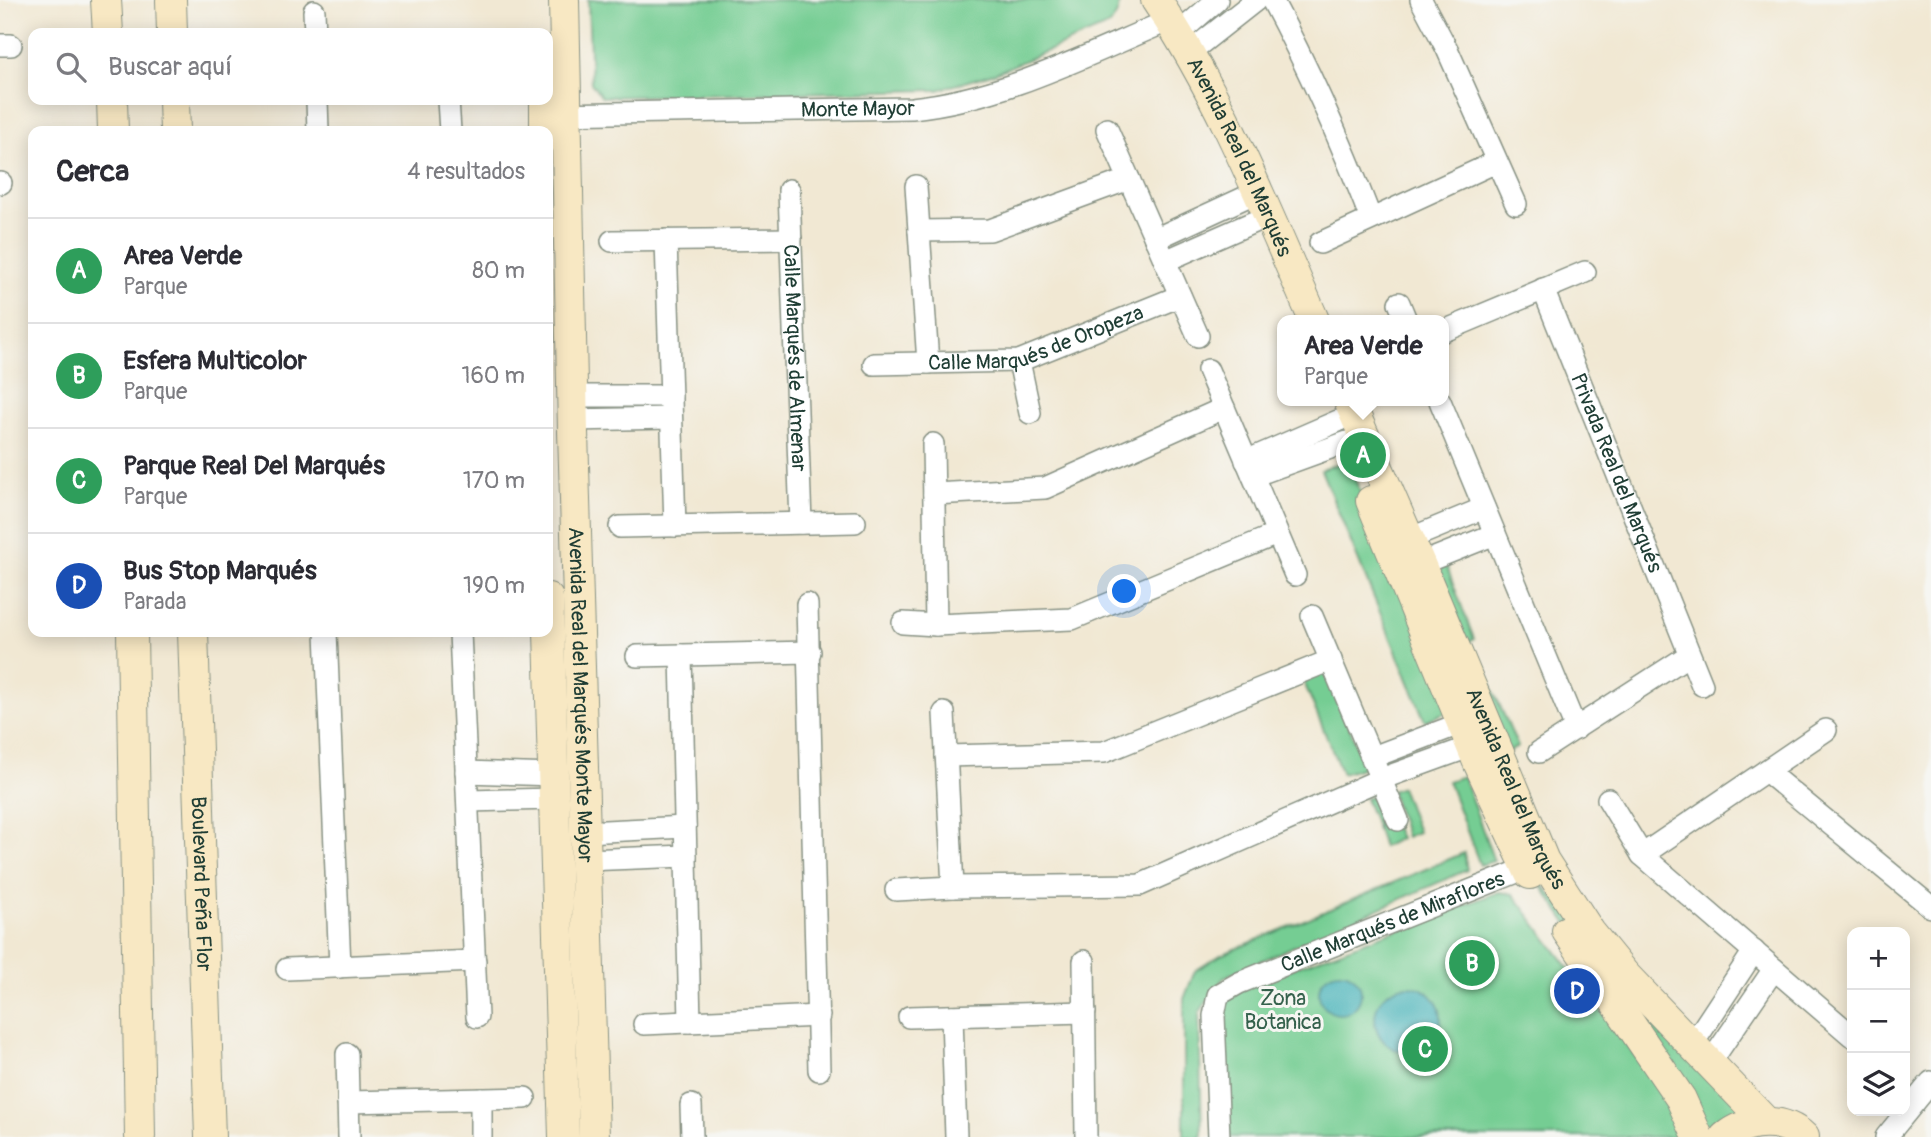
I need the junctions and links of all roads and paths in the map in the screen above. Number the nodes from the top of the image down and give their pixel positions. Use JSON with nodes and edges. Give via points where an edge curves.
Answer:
{"nodes":[{"id":1,"x":106,"y":0,"type":"edge"},
{"id":2,"x":171,"y":0,"type":"edge"},
{"id":3,"x":543,"y":0,"type":"edge"},
{"id":4,"x":564,"y":0,"type":"edge"},
{"id":5,"x":1139,"y":0,"type":"edge"},
{"id":6,"x":1217,"y":0,"type":"edge"},
{"id":7,"x":1256,"y":0,"type":"edge"},
{"id":8,"x":1272,"y":0,"type":"edge"},
{"id":9,"x":1421,"y":0,"type":"edge"},
{"id":10,"x":314,"y":10,"type":"dead end"},
{"id":11,"x":108,"y":28,"type":"edge"},
{"id":12,"x":172,"y":28,"type":"edge"},
{"id":13,"x":315,"y":28,"type":"edge"},
{"id":14,"x":544,"y":28,"type":"edge"},
{"id":15,"x":1170,"y":28,"type":"edge"},
{"id":16,"x":553,"y":90,"type":"edge"},
{"id":17,"x":111,"y":105,"type":"edge"},
{"id":18,"x":174,"y":105,"type":"edge"},
{"id":19,"x":317,"y":105,"type":"edge"},
{"id":20,"x":448,"y":105,"type":"edge"},
{"id":21,"x":550,"y":115,"type":"edge"},
{"id":22,"x":113,"y":126,"type":"edge"},
{"id":23,"x":176,"y":126,"type":"edge"},
{"id":24,"x":318,"y":126,"type":"edge"},
{"id":25,"x":450,"y":126,"type":"edge"},
{"id":26,"x":1107,"y":129,"type":"dead end"},
{"id":27,"x":553,"y":155,"type":"edge"},
{"id":28,"x":1496,"y":162,"type":"junction"},
{"id":29,"x":1129,"y":179,"type":"junction"},
{"id":30,"x":916,"y":186,"type":"dead end"},
{"id":31,"x":789,"y":190,"type":"dead end"},
{"id":32,"x":1516,"y":204,"type":"dead end"},
{"id":33,"x":1251,"y":209,"type":"junction"},
{"id":34,"x":1371,"y":219,"type":"junction"},
{"id":35,"x":919,"y":231,"type":"junction"},
{"id":36,"x":791,"y":239,"type":"junction"},
{"id":37,"x":1155,"y":239,"type":"junction"},
{"id":38,"x":666,"y":240,"type":"junction"},
{"id":39,"x":612,"y":241,"type":"dead end"},
{"id":40,"x":1320,"y":243,"type":"dead end"},
{"id":41,"x":1165,"y":261,"type":"junction"},
{"id":42,"x":1585,"y":272,"type":"dead end"},
{"id":43,"x":1543,"y":289,"type":"junction"},
{"id":44,"x":1180,"y":296,"type":"junction"},
{"id":45,"x":1295,"y":315,"type":"edge"},
{"id":46,"x":1312,"y":315,"type":"edge"},
{"id":47,"x":1449,"y":329,"type":"edge"},
{"id":48,"x":1198,"y":336,"type":"dead end"},
{"id":49,"x":1019,"y":361,"type":"junction"},
{"id":50,"x":928,"y":363,"type":"junction"},
{"id":51,"x":874,"y":364,"type":"dead end"},
{"id":52,"x":1208,"y":370,"type":"dead end"},
{"id":53,"x":671,"y":396,"type":"junction"},
{"id":54,"x":1442,"y":406,"type":"edge"},
{"id":55,"x":572,"y":408,"type":"junction"},
{"id":56,"x":1224,"y":408,"type":"junction"},
{"id":57,"x":1030,"y":412,"type":"dead end"},
{"id":58,"x":1341,"y":416,"type":"edge"},
{"id":59,"x":671,"y":418,"type":"junction"},
{"id":60,"x":933,"y":444,"type":"dead end"},
{"id":61,"x":1250,"y":469,"type":"junction"},
{"id":62,"x":934,"y":494,"type":"junction"},
{"id":63,"x":1484,"y":508,"type":"junction"},
{"id":64,"x":855,"y":522,"type":"dead end"},
{"id":65,"x":801,"y":523,"type":"junction"},
{"id":66,"x":674,"y":526,"type":"junction"},
{"id":67,"x":620,"y":527,"type":"dead end"},
{"id":68,"x":1277,"y":534,"type":"junction"},
{"id":69,"x":1495,"y":534,"type":"junction"},
{"id":70,"x":1415,"y":551,"type":"junction"},
{"id":71,"x":1295,"y":575,"type":"dead end"},
{"id":72,"x":807,"y":604,"type":"dead end"},
{"id":73,"x":1312,"y":617,"type":"dead end"},
{"id":74,"x":903,"y":623,"type":"dead end"},
{"id":75,"x":936,"y":625,"type":"junction"},
{"id":76,"x":132,"y":637,"type":"edge"},
{"id":77,"x":192,"y":637,"type":"edge"},
{"id":78,"x":326,"y":637,"type":"edge"},
{"id":79,"x":460,"y":637,"type":"edge"},
{"id":80,"x":549,"y":637,"type":"edge"},
{"id":81,"x":810,"y":652,"type":"junction"},
{"id":82,"x":681,"y":655,"type":"junction"},
{"id":83,"x":1689,"y":655,"type":"junction"},
{"id":84,"x":636,"y":656,"type":"dead end"},
{"id":85,"x":1331,"y":660,"type":"junction"},
{"id":86,"x":1702,"y":685,"type":"dead end"},
{"id":87,"x":944,"y":713,"type":"dead end"},
{"id":88,"x":1576,"y":729,"type":"junction"},
{"id":89,"x":1826,"y":730,"type":"dead end"},
{"id":90,"x":1467,"y":734,"type":"junction"},
{"id":91,"x":1539,"y":752,"type":"dead end"},
{"id":92,"x":947,"y":755,"type":"junction"},
{"id":93,"x":1373,"y":757,"type":"junction"},
{"id":94,"x":1766,"y":771,"type":"junction"},
{"id":95,"x":466,"y":772,"type":"junction"},
{"id":96,"x":1381,"y":779,"type":"junction"},
{"id":97,"x":555,"y":787,"type":"junction"},
{"id":98,"x":1608,"y":799,"type":"dead end"},
{"id":99,"x":468,"y":802,"type":"junction"},
{"id":100,"x":1398,"y":821,"type":"dead end"},
{"id":101,"x":685,"y":827,"type":"junction"},
{"id":102,"x":585,"y":846,"type":"junction"},
{"id":103,"x":1642,"y":855,"type":"junction"},
{"id":104,"x":686,"y":856,"type":"junction"},
{"id":105,"x":1535,"y":865,"type":"junction"},
{"id":106,"x":953,"y":887,"type":"junction"},
{"id":107,"x":896,"y":890,"type":"dead end"},
{"id":108,"x":1931,"y":907,"type":"edge"},
{"id":109,"x":1754,"y":951,"type":"junction"},
{"id":110,"x":475,"y":961,"type":"junction"},
{"id":111,"x":1084,"y":961,"type":"dead end"},
{"id":112,"x":340,"y":967,"type":"junction"},
{"id":113,"x":287,"y":969,"type":"dead end"},
{"id":114,"x":1774,"y":969,"type":"junction"},
{"id":115,"x":1085,"y":1012,"type":"junction"},
{"id":116,"x":818,"y":1016,"type":"junction"},
{"id":117,"x":952,"y":1016,"type":"junction"},
{"id":118,"x":477,"y":1017,"type":"dead end"},
{"id":119,"x":909,"y":1017,"type":"dead end"},
{"id":120,"x":690,"y":1022,"type":"junction"},
{"id":121,"x":644,"y":1024,"type":"dead end"},
{"id":122,"x":1847,"y":1032,"type":"edge"},
{"id":123,"x":346,"y":1054,"type":"dead end"},
{"id":124,"x":1701,"y":1054,"type":"junction"},
{"id":125,"x":578,"y":1062,"type":"junction"},
{"id":126,"x":819,"y":1070,"type":"dead end"},
{"id":127,"x":1919,"y":1086,"type":"edge"},
{"id":128,"x":525,"y":1098,"type":"dead end"},
{"id":129,"x":481,"y":1099,"type":"junction"},
{"id":130,"x":348,"y":1102,"type":"junction"},
{"id":131,"x":691,"y":1105,"type":"dead end"},
{"id":132,"x":1766,"y":1122,"type":"junction"},
{"id":133,"x":140,"y":1137,"type":"edge"},
{"id":134,"x":210,"y":1137,"type":"edge"},
{"id":135,"x":349,"y":1137,"type":"edge"},
{"id":136,"x":481,"y":1137,"type":"edge"},
{"id":137,"x":565,"y":1137,"type":"edge"},
{"id":138,"x":594,"y":1137,"type":"edge"},
{"id":139,"x":692,"y":1137,"type":"edge"},
{"id":140,"x":956,"y":1137,"type":"edge"},
{"id":141,"x":1086,"y":1137,"type":"edge"},
{"id":142,"x":1219,"y":1137,"type":"edge"},
{"id":143,"x":1698,"y":1137,"type":"edge"},
{"id":144,"x":1725,"y":1137,"type":"edge"},
{"id":145,"x":1804,"y":1137,"type":"edge"},
{"id":146,"x":1886,"y":1137,"type":"edge"}],
"edges":[{"from":1,"to":11,"type":"street"},
{"from":2,"to":12,"type":"street"},
{"from":3,"to":14,"type":"street"},
{"from":4,"to":16,"type":"street","name":"Avenida Real del Marqués Monte Mayor"},
{"from":5,"to":15,"type":"street","name":"Avenida Real del Marqués"},
{"from":6,"to":15,"type":"street"},
{"from":7,"to":15,"type":"street"},
{"from":8,"to":34,"type":"street","via":[[1341,141]]},
{"from":9,"to":28,"type":"street"},
{"from":10,"to":13,"type":"street"},
{"from":15,"to":21,"type":"street","name":"Monte Mayor","via":[[992,93],[949,104]]},
{"from":15,"to":33,"type":"street","name":"Avenida Real del Marqués","via":[[1192,89]]},
{"from":15,"to":46,"type":"street","name":"Avenida Real del Marqués","via":[[1233,134]]},
{"from":17,"to":22,"type":"street"},
{"from":18,"to":23,"type":"street"},
{"from":19,"to":24,"type":"street"},
{"from":20,"to":25,"type":"street"},
{"from":26,"to":29,"type":"street","name":"Calle Marqués de Oropeza"},
{"from":27,"to":55,"type":"street","name":"Avenida Real del Marqués Monte Mayor"},
{"from":28,"to":32,"type":"street"},
{"from":28,"to":34,"type":"street"},
{"from":29,"to":35,"type":"street","via":[[989,230]]},
{"from":29,"to":37,"type":"street","name":"Calle Marqués de Oropeza"},
{"from":30,"to":35,"type":"street","name":"Calle Marqués de Oropeza"},
{"from":31,"to":36,"type":"street"},
{"from":33,"to":37,"type":"street"},
{"from":33,"to":41,"type":"street"},
{"from":33,"to":45,"type":"street","name":"Avenida Real del Marqués"},
{"from":34,"to":40,"type":"street"},
{"from":35,"to":50,"type":"street","name":"Calle Marqués de Oropeza"},
{"from":36,"to":38,"type":"street","name":"Calle Marqués de Almenar"},
{"from":36,"to":65,"type":"street","name":"Calle Marqués de Almenar"},
{"from":37,"to":41,"type":"street","name":"Calle Marqués de Oropeza"},
{"from":38,"to":39,"type":"street","name":"Calle Marqués de Almenar"},
{"from":38,"to":53,"type":"street"},
{"from":41,"to":44,"type":"street","name":"Calle Marqués de Oropeza"},
{"from":42,"to":43,"type":"street"},
{"from":43,"to":47,"type":"street"},
{"from":43,"to":83,"type":"street","name":"Privada Real del Marqués"},
{"from":44,"to":48,"type":"street"},
{"from":44,"to":49,"type":"street","name":"Calle Marqués de Oropeza"},
{"from":49,"to":50,"type":"street","name":"Calle Marqués de Oropeza"},
{"from":49,"to":57,"type":"street"},
{"from":50,"to":51,"type":"street"},
{"from":52,"to":56,"type":"street"},
{"from":53,"to":55,"type":"street"},
{"from":53,"to":59,"type":"street"},
{"from":54,"to":63,"type":"street"},
{"from":55,"to":59,"type":"street"},
{"from":55,"to":102,"type":"street","name":"Avenida Real del Marqués Monte Mayor"},
{"from":56,"to":61,"type":"street"},
{"from":56,"to":62,"type":"street","via":[[1045,488]]},
{"from":58,"to":61,"type":"street"},
{"from":58,"to":70,"type":"street","name":"Avenida Real del Marqués"},
{"from":58,"to":90,"type":"street","name":"Avenida Real del Marqués"},
{"from":59,"to":66,"type":"street"},
{"from":60,"to":62,"type":"street"},
{"from":61,"to":68,"type":"street"},
{"from":62,"to":75,"type":"street"},
{"from":63,"to":69,"type":"street"},
{"from":63,"to":70,"type":"street"},
{"from":64,"to":65,"type":"street"},
{"from":65,"to":66,"type":"street"},
{"from":66,"to":67,"type":"street"},
{"from":68,"to":71,"type":"street"},
{"from":68,"to":75,"type":"street","via":[[1072,619]]},
{"from":69,"to":70,"type":"street"},
{"from":69,"to":88,"type":"street"},
{"from":70,"to":105,"type":"street","name":"Avenida Real del Marqués"},
{"from":72,"to":81,"type":"street"},
{"from":73,"to":85,"type":"street"},
{"from":74,"to":75,"type":"street"},
{"from":76,"to":133,"type":"street"},
{"from":77,"to":134,"type":"street","name":"Boulevard Peña Flor"},
{"from":78,"to":112,"type":"street"},
{"from":79,"to":95,"type":"street"},
{"from":80,"to":97,"type":"street","name":"Avenida Real del Marqués Monte Mayor"},
{"from":81,"to":82,"type":"street"},
{"from":81,"to":116,"type":"street"},
{"from":82,"to":84,"type":"street"},
{"from":82,"to":101,"type":"street"},
{"from":83,"to":86,"type":"street","name":"Privada Real del Marqués"},
{"from":83,"to":88,"type":"street"},
{"from":85,"to":92,"type":"street","via":[[1104,752]]},
{"from":85,"to":93,"type":"street"},
{"from":87,"to":92,"type":"street"},
{"from":88,"to":91,"type":"street"},
{"from":89,"to":94,"type":"street"},
{"from":90,"to":93,"type":"street"},
{"from":90,"to":96,"type":"street"},
{"from":90,"to":105,"type":"street","name":"Avenida Real del Marqués"},
{"from":92,"to":106,"type":"street"},
{"from":93,"to":96,"type":"street"},
{"from":94,"to":103,"type":"street"},
{"from":94,"to":108,"type":"street"},
{"from":95,"to":97,"type":"street"},
{"from":95,"to":99,"type":"street"},
{"from":96,"to":100,"type":"street"},
{"from":96,"to":106,"type":"street","via":[[1140,885]]},
{"from":97,"to":99,"type":"street"},
{"from":97,"to":125,"type":"street","name":"Avenida Real del Marqués Monte Mayor"},
{"from":98,"to":103,"type":"street"},
{"from":99,"to":110,"type":"street"},
{"from":101,"to":102,"type":"street"},
{"from":101,"to":104,"type":"street"},
{"from":102,"to":104,"type":"street"},
{"from":102,"to":125,"type":"street","name":"Avenida Real del Marqués Monte Mayor"},
{"from":103,"to":109,"type":"street"},
{"from":104,"to":120,"type":"street"},
{"from":105,"to":124,"type":"street","name":"Avenida Real del Marqués","via":[[1625,975]]},
{"from":105,"to":142,"type":"street","name":"Calle Marqués de Miraflores","via":[[1218,995],[1214,1016]]},
{"from":105,"to":143,"type":"street","name":"Avenida Real del Marqués","via":[[1621,1013],[1681,1099]]},
{"from":106,"to":107,"type":"street"},
{"from":109,"to":114,"type":"street"},
{"from":109,"to":124,"type":"street"},
{"from":110,"to":112,"type":"street"},
{"from":110,"to":118,"type":"street"},
{"from":111,"to":115,"type":"street"},
{"from":112,"to":113,"type":"street"},
{"from":114,"to":122,"type":"street"},
{"from":114,"to":124,"type":"street"},
{"from":115,"to":117,"type":"street"},
{"from":115,"to":141,"type":"street"},
{"from":116,"to":120,"type":"street"},
{"from":116,"to":126,"type":"street"},
{"from":117,"to":119,"type":"street"},
{"from":117,"to":140,"type":"street"},
{"from":120,"to":121,"type":"street"},
{"from":123,"to":130,"type":"street"},
{"from":124,"to":132,"type":"street","name":"Avenida Real del Marqués"},
{"from":125,"to":137,"type":"street","name":"Avenida Real del Marqués Monte Mayor"},
{"from":125,"to":138,"type":"street","name":"Avenida Real del Marqués Monte Mayor"},
{"from":127,"to":146,"type":"street"},
{"from":128,"to":129,"type":"street"},
{"from":129,"to":130,"type":"street"},
{"from":129,"to":136,"type":"street"},
{"from":130,"to":135,"type":"street"},
{"from":131,"to":139,"type":"street"},
{"from":132,"to":144,"type":"street","via":[[1748,1124]]},
{"from":132,"to":145,"type":"street","via":[[1797,1130]]}]}
